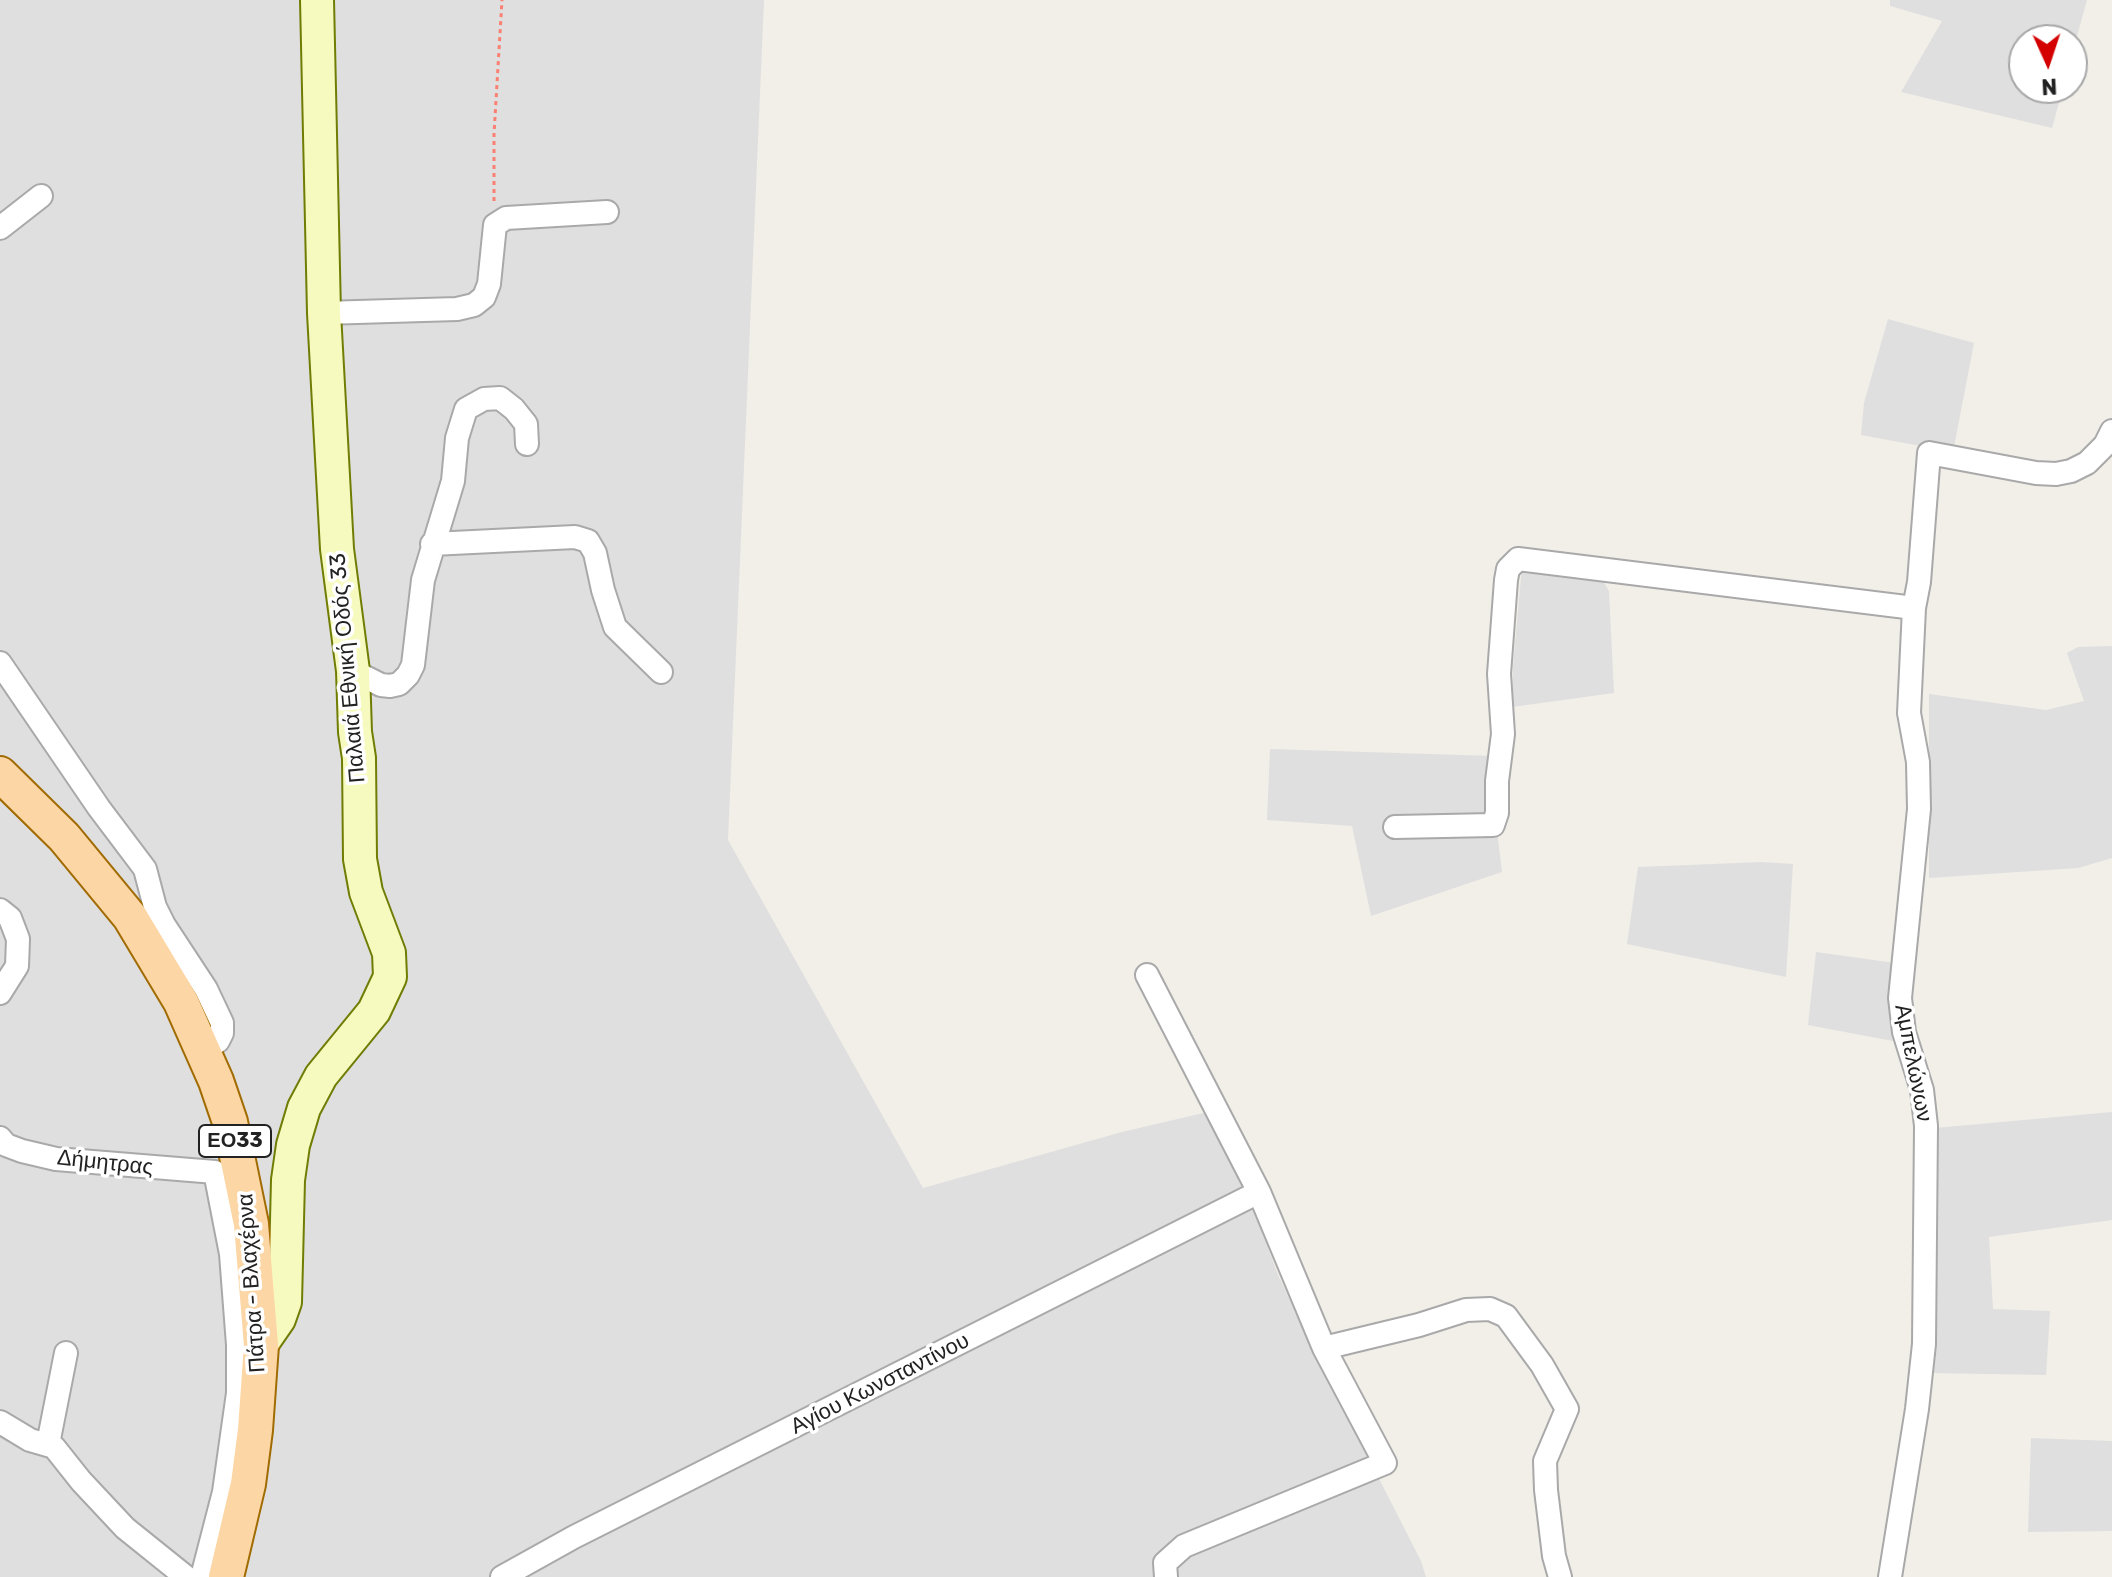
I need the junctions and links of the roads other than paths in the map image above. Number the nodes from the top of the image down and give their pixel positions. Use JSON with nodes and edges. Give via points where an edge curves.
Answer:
{"nodes":[{"id":1,"x":315,"y":1,"type":"edge"},
{"id":2,"x":41,"y":196,"type":"dead end"},
{"id":3,"x":607,"y":212,"type":"dead end"},
{"id":4,"x":0,"y":228,"type":"edge"},
{"id":5,"x":324,"y":313,"type":"junction"},
{"id":6,"x":2112,"y":431,"type":"edge"},
{"id":7,"x":527,"y":444,"type":"dead end"},
{"id":8,"x":432,"y":544,"type":"junction"},
{"id":9,"x":1914,"y":608,"type":"junction"},
{"id":10,"x":0,"y":663,"type":"edge"},
{"id":11,"x":353,"y":671,"type":"junction"},
{"id":12,"x":661,"y":672,"type":"dead end"},
{"id":13,"x":0,"y":774,"type":"edge"},
{"id":14,"x":1395,"y":827,"type":"dead end"},
{"id":15,"x":0,"y":910,"type":"edge"},
{"id":16,"x":1147,"y":975,"type":"dead end"},
{"id":17,"x":0,"y":993,"type":"edge"},
{"id":18,"x":203,"y":1051,"type":"junction"},
{"id":19,"x":0,"y":1138,"type":"edge"},
{"id":20,"x":1259,"y":1192,"type":"junction"},
{"id":21,"x":261,"y":1345,"type":"junction"},
{"id":22,"x":1324,"y":1348,"type":"junction"},
{"id":23,"x":66,"y":1353,"type":"dead end"},
{"id":24,"x":0,"y":1422,"type":"edge"},
{"id":25,"x":48,"y":1444,"type":"junction"},
{"id":26,"x":186,"y":1577,"type":"edge"},
{"id":27,"x":202,"y":1577,"type":"edge"},
{"id":28,"x":226,"y":1577,"type":"edge"},
{"id":29,"x":502,"y":1577,"type":"edge"},
{"id":30,"x":1166,"y":1577,"type":"edge"},
{"id":31,"x":1560,"y":1577,"type":"edge"},
{"id":32,"x":1890,"y":1577,"type":"edge"}],
"edges":[{"from":1,"to":5,"type":"main road","name":"Παλαιά Εθνική Οδός 33"},
{"from":2,"to":4,"type":"street"},
{"from":3,"to":5,"type":"street","via":[[506,218],[495,225],[489,284],[474,305]]},
{"from":5,"to":11,"type":"main road","name":"Παλαιά Εθνική Οδός 33","via":[[337,549]]},
{"from":6,"to":9,"type":"street","name":"Αμπελώνων","via":[[2094,456],[2064,473],[2036,473],[1929,453]]},
{"from":7,"to":8,"type":"street","via":[[526,424],[500,398],[466,409],[453,481]]},
{"from":8,"to":11,"type":"street","via":[[408,675],[390,686]]},
{"from":8,"to":12,"type":"street","via":[[575,537],[588,541],[615,627]]},
{"from":9,"to":14,"type":"street","via":[[1518,559],[1506,580],[1499,674],[1503,734],[1493,825]]},
{"from":9,"to":32,"type":"street","name":"Αμπελώνων","via":[[1909,713],[1919,809],[1900,998],[1926,1126],[1924,1344]]},
{"from":10,"to":18,"type":"street","via":[[145,869],[155,907],[222,1023],[218,1041]]},
{"from":11,"to":21,"type":"main road","name":"Παλαιά Εθνική Οδός 33","via":[[360,859],[389,953],[390,977],[379,1004],[321,1076],[304,1108],[288,1180],[285,1302]]},
{"from":13,"to":18,"type":"main road","name":"Πάτρα - Βλαχέρνα","number":"ΕΟ33","via":[[64,837],[130,917],[181,1002]]},
{"from":15,"to":17,"type":"street","via":[[10,918],[18,939],[17,966]]},
{"from":16,"to":20,"type":"street"},
{"from":18,"to":21,"type":"main road","name":"Πάτρα - Βλαχέρνα","number":"ΕΟ33","via":[[230,1122],[244,1183]]},
{"from":19,"to":27,"type":"street","name":"Δήμητρας","via":[[6,1145],[56,1159],[215,1172],[231,1254],[238,1393],[224,1492]]},
{"from":20,"to":22,"type":"street"},
{"from":20,"to":29,"type":"street","name":"Αγίου Κωνσταντίνου"},
{"from":21,"to":28,"type":"main road","name":"Πάτρα - Βλαχέρνα","number":"ΕΟ33","via":[[248,1484]]},
{"from":22,"to":30,"type":"street","via":[[1385,1463],[1184,1546],[1165,1563]]},
{"from":22,"to":31,"type":"street","via":[[1466,1310],[1490,1309],[1506,1316],[1567,1409],[1545,1461]]},
{"from":23,"to":25,"type":"street"},
{"from":24,"to":25,"type":"street"},
{"from":25,"to":26,"type":"street","via":[[125,1528]]}]}
